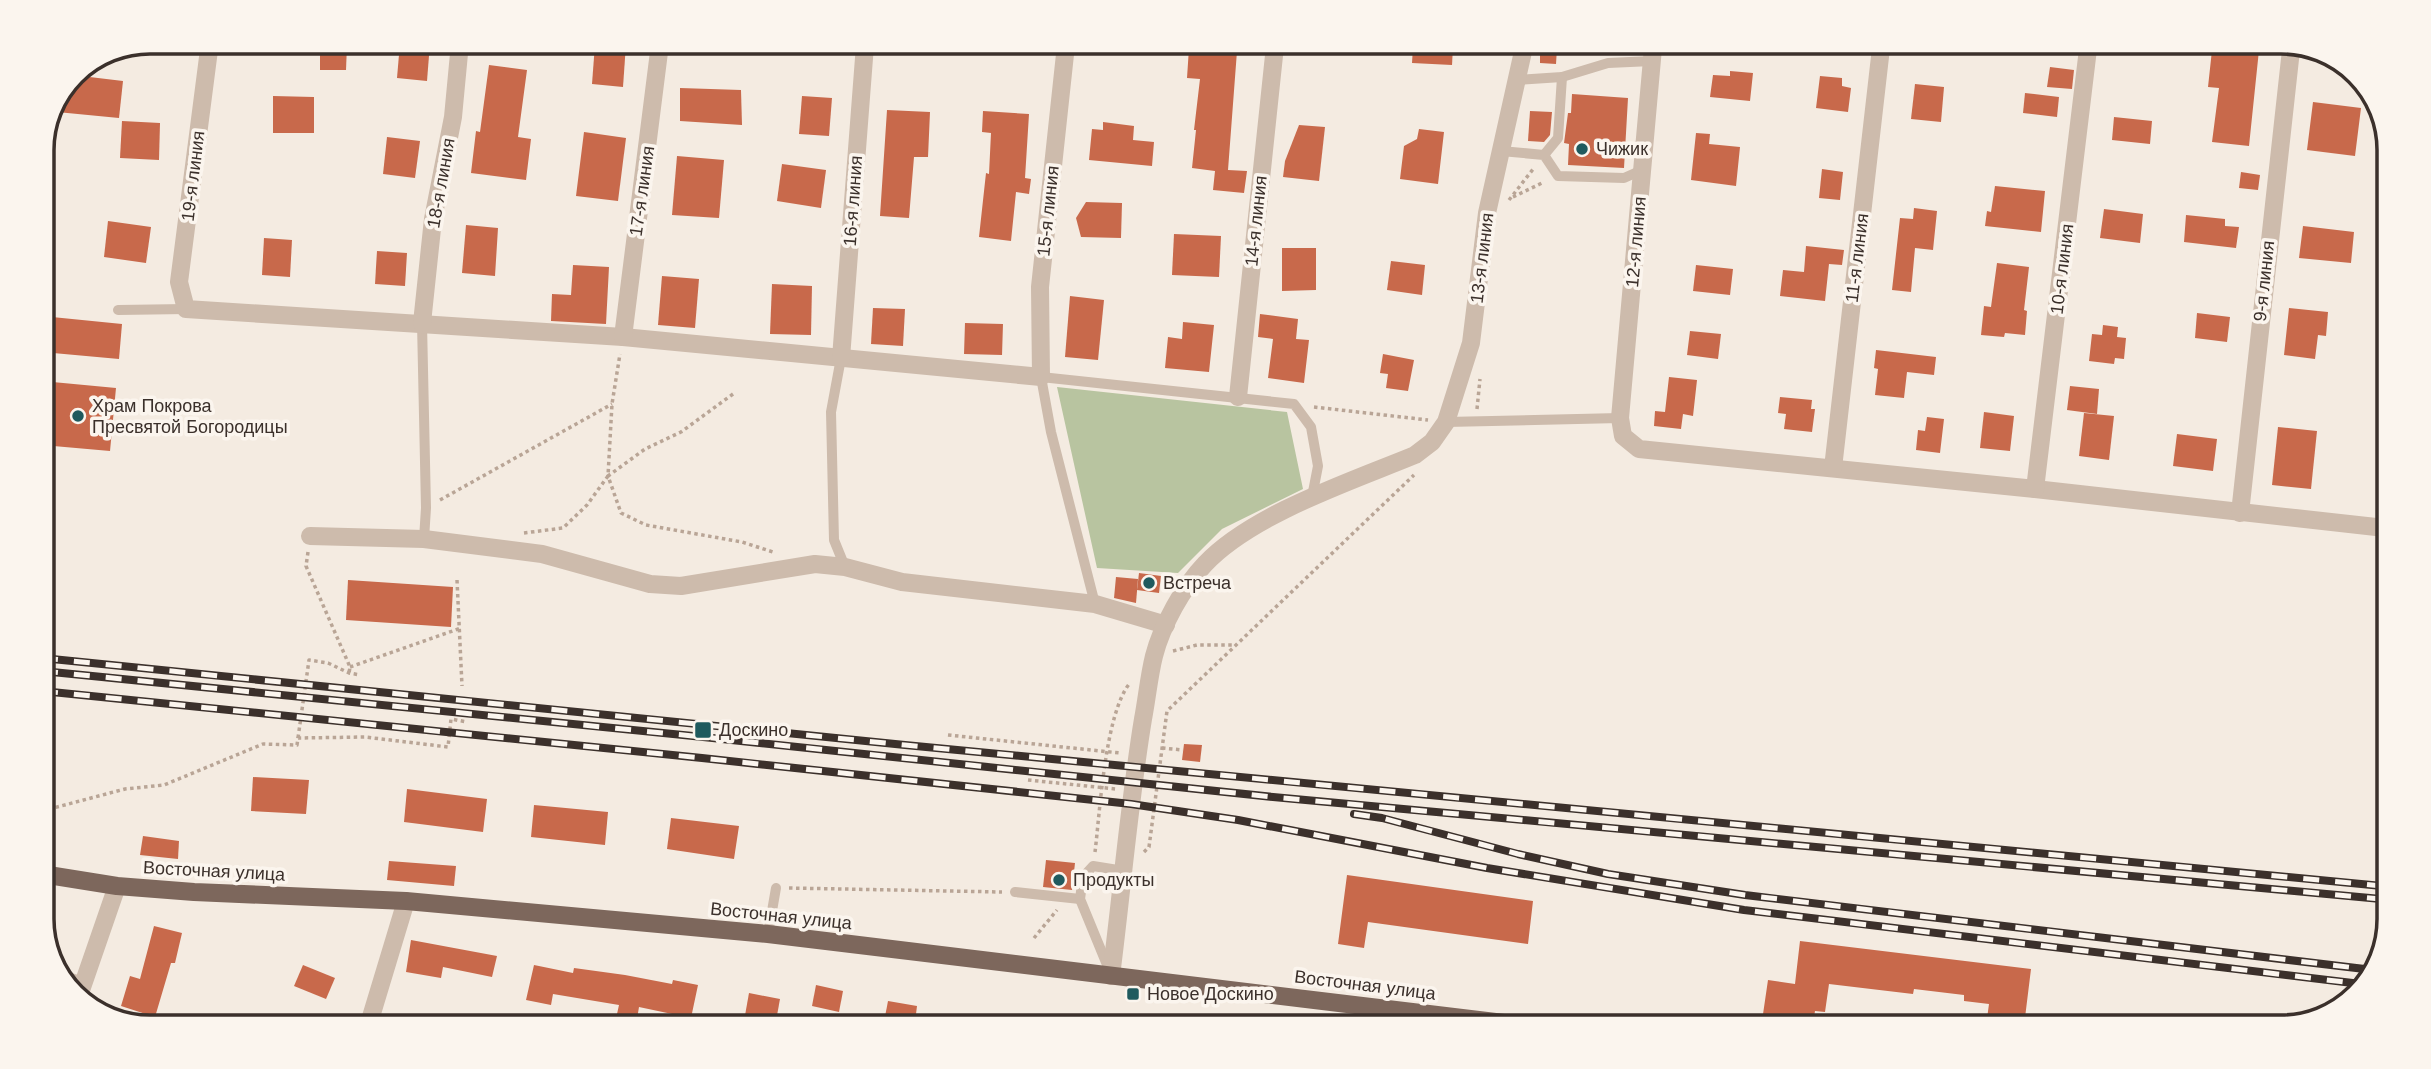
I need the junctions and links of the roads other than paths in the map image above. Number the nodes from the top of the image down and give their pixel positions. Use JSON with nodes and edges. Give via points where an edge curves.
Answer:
{"nodes":[{"id":1,"x":208,"y":54,"type":"edge"},
{"id":2,"x":459,"y":54,"type":"edge"},
{"id":3,"x":659,"y":54,"type":"edge"},
{"id":4,"x":864,"y":54,"type":"edge"},
{"id":5,"x":1065,"y":54,"type":"edge"},
{"id":6,"x":1274,"y":54,"type":"edge"},
{"id":7,"x":1523,"y":54,"type":"edge"},
{"id":8,"x":1653,"y":54,"type":"edge"},
{"id":9,"x":1880,"y":54,"type":"edge"},
{"id":10,"x":2087,"y":54,"type":"edge"},
{"id":11,"x":2290,"y":55,"type":"edge"},
{"id":12,"x":1562,"y":77,"type":"junction"},
{"id":13,"x":1517,"y":80,"type":"junction"},
{"id":14,"x":1501,"y":151,"type":"junction"},
{"id":15,"x":1544,"y":155,"type":"junction"},
{"id":16,"x":1642,"y":170,"type":"junction"},
{"id":17,"x":186,"y":309,"type":"junction"},
{"id":18,"x":118,"y":310,"type":"dead end"},
{"id":19,"x":422,"y":323,"type":"junction"},
{"id":20,"x":622,"y":337,"type":"junction"},
{"id":21,"x":841,"y":358,"type":"junction"},
{"id":22,"x":1041,"y":377,"type":"junction"},
{"id":23,"x":1238,"y":397,"type":"junction"},
{"id":24,"x":1446,"y":422,"type":"junction"},
{"id":25,"x":1621,"y":427,"type":"junction"},
{"id":26,"x":1832,"y":468,"type":"junction"},
{"id":27,"x":2035,"y":489,"type":"junction"},
{"id":28,"x":1312,"y":497,"type":"junction"},
{"id":29,"x":2240,"y":513,"type":"junction"},
{"id":30,"x":2377,"y":527,"type":"edge"},
{"id":31,"x":310,"y":536,"type":"road end"},
{"id":32,"x":424,"y":539,"type":"junction"},
{"id":33,"x":845,"y":567,"type":"junction"},
{"id":34,"x":1095,"y":604,"type":"junction"},
{"id":35,"x":1166,"y":625,"type":"junction"},
{"id":36,"x":1125,"y":871,"type":"junction"},
{"id":37,"x":54,"y":876,"type":"edge"},
{"id":38,"x":117,"y":886,"type":"junction"},
{"id":39,"x":776,"y":888,"type":"road end"},
{"id":40,"x":1015,"y":892,"type":"road end"},
{"id":41,"x":1080,"y":899,"type":"junction"},
{"id":42,"x":406,"y":901,"type":"junction"},
{"id":43,"x":768,"y":934,"type":"junction"},
{"id":44,"x":1111,"y":976,"type":"junction"},
{"id":45,"x":82,"y":987,"type":"edge"},
{"id":46,"x":372,"y":1015,"type":"edge"},
{"id":47,"x":1437,"y":1015,"type":"edge"}],
"edges":[{"from":1,"to":17,"type":"street","name":"19-я линия","via":[[179,282]]},
{"from":2,"to":19,"type":"street","name":"18-я линия"},
{"from":3,"to":20,"type":"street","name":"17-я линия"},
{"from":4,"to":21,"type":"street","name":"16-я линия"},
{"from":5,"to":22,"type":"street","name":"15-я линия","via":[[1040,288]]},
{"from":6,"to":23,"type":"street","name":"14-я линия"},
{"from":7,"to":13,"type":"street","name":"13-я линия"},
{"from":8,"to":12,"type":"lane"},
{"from":8,"to":16,"type":"street","name":"12-я линия"},
{"from":9,"to":26,"type":"street","name":"11-я линия"},
{"from":10,"to":27,"type":"street","name":"10-я линия"},
{"from":11,"to":29,"type":"street","name":"9-я линия"},
{"from":12,"to":13,"type":"lane"},
{"from":12,"to":15,"type":"lane","via":[[1558,138]]},
{"from":13,"to":14,"type":"street","name":"13-я линия"},
{"from":14,"to":15,"type":"lane"},
{"from":14,"to":24,"type":"street","name":"13-я линия","via":[[1487,213],[1471,343]]},
{"from":15,"to":16,"type":"lane","via":[[1558,176],[1624,178]]},
{"from":16,"to":25,"type":"street","name":"12-я линия"},
{"from":17,"to":18,"type":"lane"},
{"from":17,"to":19,"type":"street"},
{"from":19,"to":20,"type":"street"},
{"from":19,"to":32,"type":"lane"},
{"from":20,"to":21,"type":"street"},
{"from":21,"to":22,"type":"street"},
{"from":21,"to":33,"type":"lane","via":[[831,412],[834,540]]},
{"from":22,"to":23,"type":"lane"},
{"from":22,"to":34,"type":"lane"},
{"from":23,"to":28,"type":"lane","via":[[1294,404],[1311,427],[1318,466]]},
{"from":24,"to":25,"type":"lane"},
{"from":24,"to":28,"type":"street","name":"13-я линия","via":[[1417,463]]},
{"from":25,"to":26,"type":"street","via":[[1639,449]]},
{"from":26,"to":27,"type":"street"},
{"from":27,"to":29,"type":"street"},
{"from":28,"to":35,"type":"street","via":[[1232,541],[1205,563]]},
{"from":29,"to":30,"type":"street"},
{"from":31,"to":32,"type":"street"},
{"from":32,"to":33,"type":"street","via":[[542,554],[650,584],[681,586],[815,565]]},
{"from":33,"to":34,"type":"street","via":[[902,582]]},
{"from":34,"to":35,"type":"street"},
{"from":35,"to":36,"type":"street","via":[[1154,655],[1140,736]]},
{"from":36,"to":41,"type":"lane","via":[[1093,866],[1083,877]]},
{"from":36,"to":44,"type":"street"},
{"from":37,"to":38,"type":"main road","name":"Восточная улица"},
{"from":38,"to":42,"type":"main road","name":"Восточная улица"},
{"from":38,"to":45,"type":"street"},
{"from":39,"to":43,"type":"lane"},
{"from":40,"to":41,"type":"lane"},
{"from":41,"to":44,"type":"lane"},
{"from":42,"to":43,"type":"main road","name":"Восточная улица"},
{"from":42,"to":46,"type":"street"},
{"from":43,"to":44,"type":"main road","name":"Восточная улица"},
{"from":44,"to":47,"type":"main road","name":"Восточная улица"}]}
